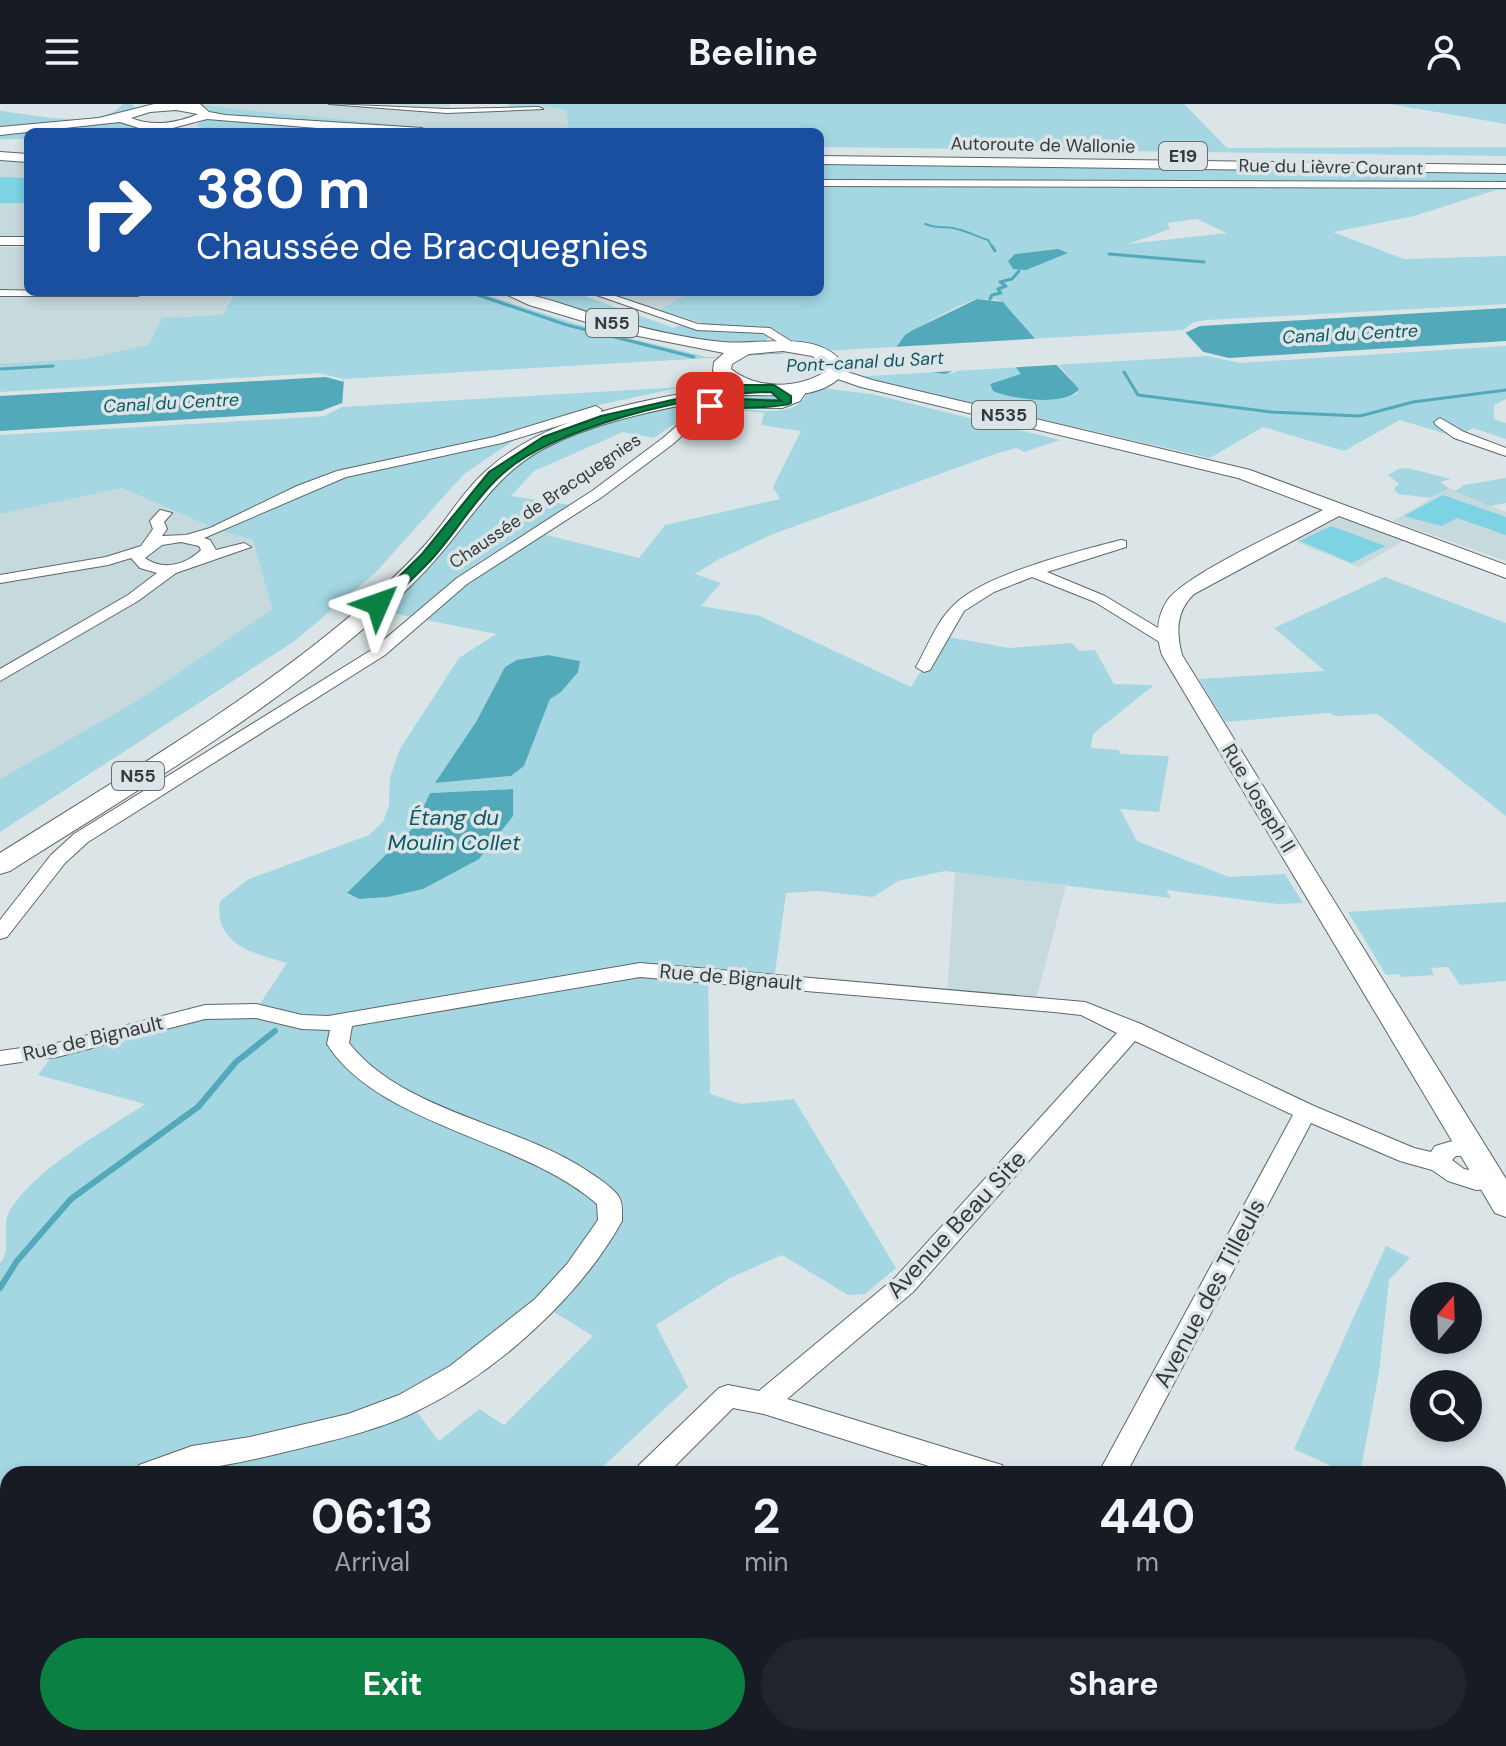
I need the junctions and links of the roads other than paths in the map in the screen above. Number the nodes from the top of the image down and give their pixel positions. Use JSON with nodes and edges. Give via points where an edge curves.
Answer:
{"nodes":[{"id":1,"x":333,"y":104,"type":"edge"},
{"id":2,"x":161,"y":105,"type":"edge"},
{"id":3,"x":188,"y":105,"type":"edge"},
{"id":4,"x":354,"y":105,"type":"edge"},
{"id":5,"x":140,"y":107,"type":"edge"},
{"id":6,"x":539,"y":109,"type":"dead end"},
{"id":7,"x":125,"y":117,"type":"junction"},
{"id":8,"x":201,"y":122,"type":"edge"},
{"id":9,"x":164,"y":125,"type":"junction"},
{"id":10,"x":33,"y":128,"type":"edge"},
{"id":11,"x":173,"y":128,"type":"edge"},
{"id":12,"x":361,"y":128,"type":"edge"},
{"id":13,"x":24,"y":129,"type":"edge"},
{"id":14,"x":0,"y":131,"type":"edge"},
{"id":15,"x":0,"y":142,"type":"edge"},
{"id":16,"x":24,"y":142,"type":"edge"},
{"id":17,"x":0,"y":150,"type":"edge"},
{"id":18,"x":24,"y":150,"type":"edge"},
{"id":19,"x":824,"y":151,"type":"edge"},
{"id":20,"x":0,"y":156,"type":"edge"},
{"id":21,"x":24,"y":158,"type":"edge"},
{"id":22,"x":1506,"y":159,"type":"edge"},
{"id":23,"x":824,"y":160,"type":"edge"},
{"id":24,"x":1506,"y":169,"type":"edge"},
{"id":25,"x":824,"y":183,"type":"edge"},
{"id":26,"x":1506,"y":185,"type":"edge"},
{"id":27,"x":0,"y":239,"type":"edge"},
{"id":28,"x":24,"y":240,"type":"edge"},
{"id":29,"x":24,"y":280,"type":"edge"},
{"id":30,"x":2,"y":293,"type":"edge"},
{"id":31,"x":24,"y":293,"type":"edge"},
{"id":32,"x":497,"y":296,"type":"edge"},
{"id":33,"x":523,"y":296,"type":"edge"},
{"id":34,"x":605,"y":296,"type":"edge"},
{"id":35,"x":776,"y":337,"type":"junction"},
{"id":36,"x":794,"y":347,"type":"junction"},
{"id":37,"x":755,"y":348,"type":"junction"},
{"id":38,"x":724,"y":369,"type":"junction"},
{"id":39,"x":835,"y":373,"type":"junction"},
{"id":40,"x":810,"y":385,"type":"junction"},
{"id":41,"x":773,"y":393,"type":"junction"},
{"id":42,"x":596,"y":410,"type":"junction"},
{"id":43,"x":1440,"y":422,"type":"dead end"},
{"id":44,"x":1506,"y":452,"type":"edge"},
{"id":45,"x":1174,"y":457,"type":"junction"},
{"id":46,"x":1338,"y":509,"type":"junction"},
{"id":47,"x":165,"y":513,"type":"dead end"},
{"id":48,"x":160,"y":529,"type":"junction"},
{"id":49,"x":186,"y":538,"type":"junction"},
{"id":50,"x":1121,"y":544,"type":"dead end"},
{"id":51,"x":239,"y":548,"type":"dead end"},
{"id":52,"x":208,"y":551,"type":"junction"},
{"id":53,"x":146,"y":562,"type":"junction"},
{"id":54,"x":1506,"y":569,"type":"edge"},
{"id":55,"x":1033,"y":572,"type":"junction"},
{"id":56,"x":0,"y":579,"type":"edge"},
{"id":57,"x":0,"y":585,"type":"edge"},
{"id":58,"x":1167,"y":640,"type":"junction"},
{"id":59,"x":924,"y":667,"type":"dead end"},
{"id":60,"x":0,"y":676,"type":"edge"},
{"id":61,"x":0,"y":843,"type":"edge"},
{"id":62,"x":0,"y":865,"type":"edge"},
{"id":63,"x":0,"y":933,"type":"edge"},
{"id":64,"x":342,"y":1022,"type":"junction"},
{"id":65,"x":1133,"y":1029,"type":"junction"},
{"id":66,"x":0,"y":1058,"type":"edge"},
{"id":67,"x":1306,"y":1112,"type":"junction"},
{"id":68,"x":1472,"y":1149,"type":"junction"},
{"id":69,"x":1440,"y":1163,"type":"junction"},
{"id":70,"x":1499,"y":1194,"type":"edge"},
{"id":71,"x":764,"y":1403,"type":"junction"},
{"id":72,"x":170,"y":1466,"type":"edge"},
{"id":73,"x":657,"y":1466,"type":"edge"},
{"id":74,"x":966,"y":1466,"type":"edge"},
{"id":75,"x":1116,"y":1466,"type":"edge"}],
"edges":[{"from":1,"to":4,"type":"street"},
{"from":2,"to":3,"type":"highway"},
{"from":2,"to":5,"type":"highway"},
{"from":3,"to":8,"type":"highway","via":[[204,110]]},
{"from":4,"to":6,"type":"street"},
{"from":5,"to":7,"type":"highway"},
{"from":7,"to":9,"type":"highway","via":[[131,123]]},
{"from":7,"to":10,"type":"highway"},
{"from":8,"to":9,"type":"highway"},
{"from":8,"to":12,"type":"highway"},
{"from":9,"to":11,"type":"highway"},
{"from":13,"to":14,"type":"highway"},
{"from":15,"to":16,"type":"highway"},
{"from":17,"to":18,"type":"highway"},
{"from":19,"to":22,"type":"highway","name":"Autoroute de Wallonie","number":"E19"},
{"from":20,"to":21,"type":"highway"},
{"from":23,"to":24,"type":"highway","name":"Autoroute de Wallonie","number":"E19"},
{"from":25,"to":26,"type":"street","name":"Rue du Lièvre Courant"},
{"from":27,"to":28,"type":"main road"},
{"from":29,"to":30,"type":"street"},
{"from":30,"to":31,"type":"street"},
{"from":32,"to":38,"type":"highway","number":"N55","via":[[695,351]]},
{"from":33,"to":37,"type":"highway","number":"N55","via":[[646,332],[717,347]]},
{"from":34,"to":35,"type":"street","via":[[689,325],[757,329]]},
{"from":35,"to":36,"type":"street"},
{"from":35,"to":37,"type":"street"},
{"from":36,"to":37,"type":"highway"},
{"from":36,"to":39,"type":"highway","via":[[828,357],[836,365]]},
{"from":37,"to":38,"type":"highway","via":[[733,354]]},
{"from":38,"to":41,"type":"highway"},
{"from":38,"to":42,"type":"highway","number":"N55","via":[[700,388]]},
{"from":39,"to":40,"type":"highway"},
{"from":39,"to":45,"type":"main road","number":"N535"},
{"from":40,"to":41,"type":"highway"},
{"from":40,"to":45,"type":"main road","number":"N535","via":[[860,388]]},
{"from":41,"to":62,"type":"highway","number":"N55","via":[[723,391],[605,418],[519,455],[481,487],[397,588],[319,653]]},
{"from":41,"to":63,"type":"street","name":"Chaussée de Bracquegnies","via":[[771,406],[724,403],[705,408],[597,494],[462,581],[367,660],[81,838]]},
{"from":42,"to":49,"type":"street","via":[[497,440],[342,474],[215,531]]},
{"from":42,"to":61,"type":"highway","number":"N55","via":[[491,458],[470,475],[389,570],[330,623],[254,680]]},
{"from":43,"to":44,"type":"street"},
{"from":45,"to":46,"type":"main road","number":"N535","via":[[1244,474]]},
{"from":46,"to":54,"type":"main road","number":"N535"},
{"from":46,"to":58,"type":"main road","via":[[1187,590],[1170,611]]},
{"from":47,"to":48,"type":"street","via":[[157,521]]},
{"from":48,"to":49,"type":"street"},
{"from":48,"to":53,"type":"street"},
{"from":49,"to":52,"type":"street"},
{"from":49,"to":53,"type":"street"},
{"from":50,"to":55,"type":"street"},
{"from":51,"to":52,"type":"street"},
{"from":52,"to":53,"type":"street","via":[[193,564],[172,569]]},
{"from":53,"to":56,"type":"street","via":[[108,561]]},
{"from":53,"to":57,"type":"street"},
{"from":53,"to":60,"type":"street","via":[[133,598]]},
{"from":55,"to":58,"type":"street","via":[[1100,599]]},
{"from":55,"to":59,"type":"street","via":[[967,600]]},
{"from":58,"to":68,"type":"main road","name":"Rue Joseph II"},
{"from":64,"to":65,"type":"street","name":"Rue de Bignault","via":[[623,971],[660,969],[1054,1005],[1085,1009]]},
{"from":64,"to":66,"type":"street","name":"Rue de Bignault","via":[[302,1022],[256,1011],[205,1012],[57,1050]]},
{"from":64,"to":72,"type":"street","via":[[338,1044],[364,1072],[427,1110],[572,1171],[609,1201],[610,1221],[544,1306],[459,1374],[409,1403],[349,1425]]},
{"from":65,"to":67,"type":"street","name":"Rue de Bignault"},
{"from":65,"to":71,"type":"street","name":"Avenue Beau Site","via":[[904,1285]]},
{"from":67,"to":69,"type":"street","name":"Rue de Bignault"},
{"from":67,"to":75,"type":"street","name":"Avenue des Tilleuls"},
{"from":68,"to":69,"type":"street","via":[[1443,1152]]},
{"from":68,"to":70,"type":"main road","name":"Rue Joseph II"},
{"from":69,"to":70,"type":"street","name":"Rue de Bignault"},
{"from":71,"to":73,"type":"street","via":[[728,1396]]},
{"from":71,"to":74,"type":"street"}]}
